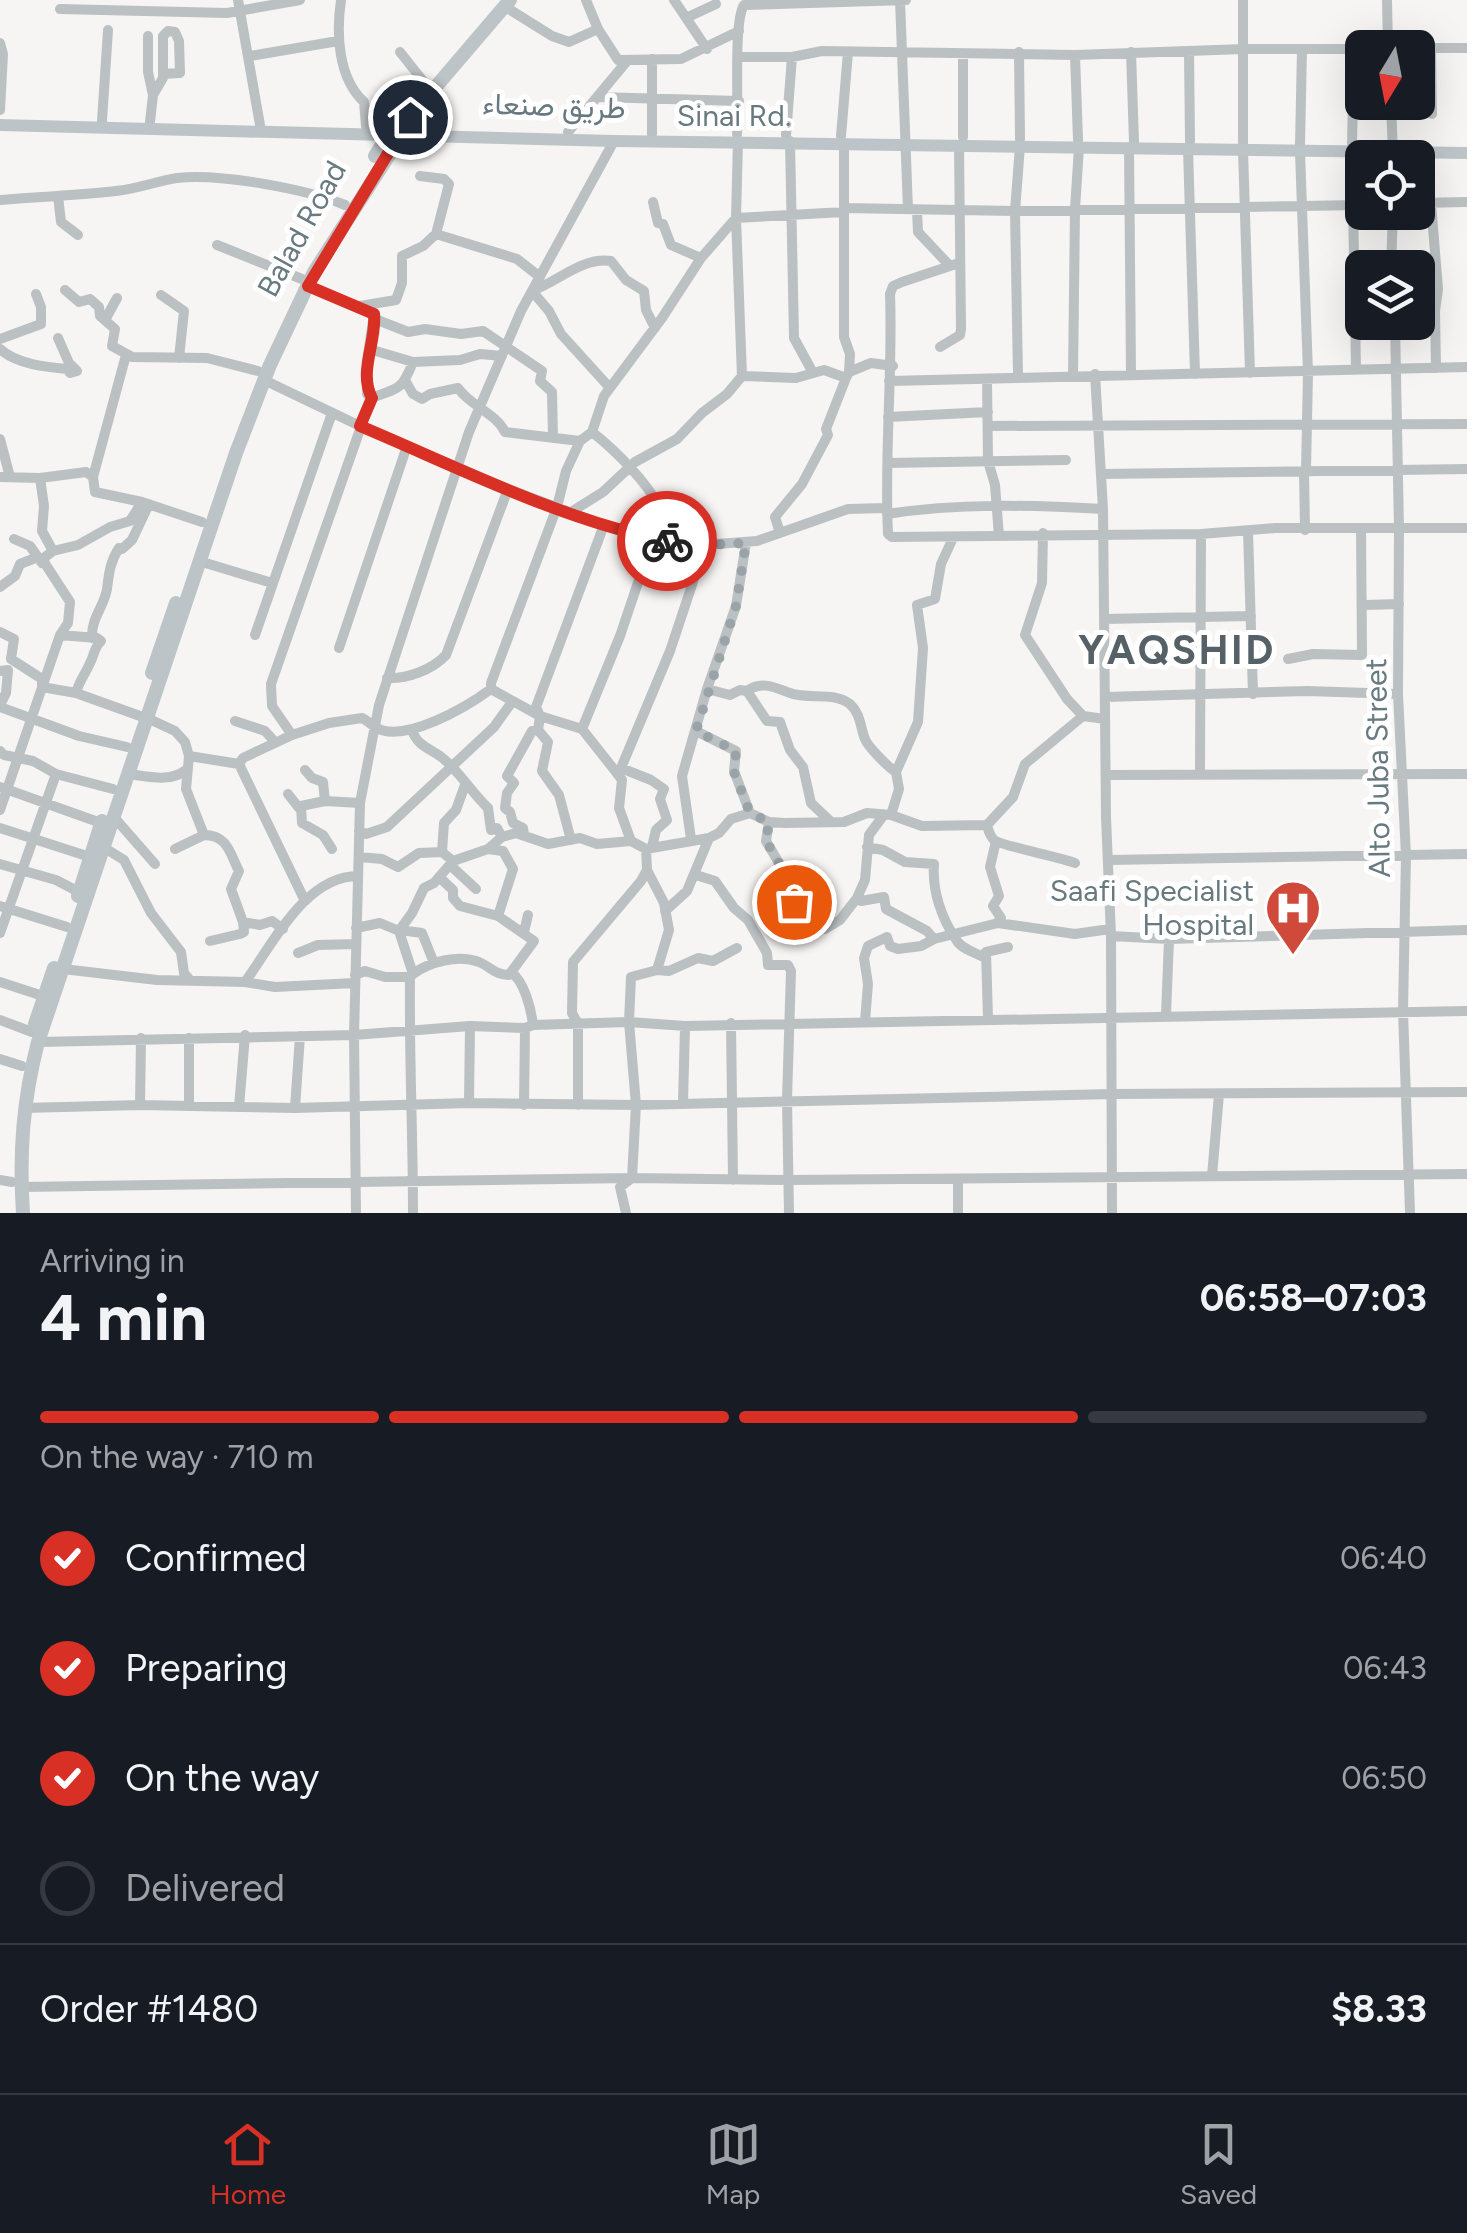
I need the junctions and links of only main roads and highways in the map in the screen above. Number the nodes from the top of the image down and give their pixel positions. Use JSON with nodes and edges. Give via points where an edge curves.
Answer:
{"nodes":[{"id":1,"x":507,"y":3,"type":"edge"},
{"id":2,"x":0,"y":122,"type":"edge"},
{"id":3,"x":141,"y":124,"type":"junction"},
{"id":4,"x":400,"y":127,"type":"junction"},
{"id":5,"x":335,"y":128,"type":"junction"},
{"id":6,"x":742,"y":137,"type":"junction"},
{"id":7,"x":1345,"y":146,"type":"edge"},
{"id":8,"x":1300,"y":149,"type":"junction"},
{"id":9,"x":1345,"y":150,"type":"edge"},
{"id":10,"x":1467,"y":150,"type":"edge"},
{"id":11,"x":1435,"y":151,"type":"edge"},
{"id":12,"x":305,"y":282,"type":"junction"},
{"id":13,"x":261,"y":375,"type":"junction"},
{"id":14,"x":143,"y":716,"type":"junction"},
{"id":15,"x":107,"y":820,"type":"junction"},
{"id":16,"x":35,"y":1037,"type":"junction"},
{"id":17,"x":11,"y":1183,"type":"edge"},
{"id":18,"x":15,"y":1213,"type":"edge"},
{"id":19,"x":23,"y":1213,"type":"edge"}],
"edges":[{"from":1,"to":4,"type":"highway"},
{"from":2,"to":3,"type":"main road","name":"Sinai Rd."},
{"from":2,"to":3,"type":"main road","name":"طريق صنعاء"},
{"from":3,"to":5,"type":"main road","name":"Sinai Rd."},
{"from":3,"to":5,"type":"main road","name":"طريق صنعاء"},
{"from":4,"to":5,"type":"main road","name":"Sinai Rd."},
{"from":4,"to":5,"type":"main road","name":"طريق صنعاء"},
{"from":4,"to":6,"type":"main road","name":"طريق صنعاء"},
{"from":4,"to":6,"type":"main road","name":"Sinai Rd.","via":[[614,140]]},
{"from":4,"to":12,"type":"highway","name":"Balad Road"},
{"from":4,"to":12,"type":"highway","name":"Balad Road"},
{"from":6,"to":8,"type":"main road","name":"طريق صنعاء"},
{"from":7,"to":8,"type":"main road","name":"طريق صنعاء"},
{"from":8,"to":9,"type":"main road"},
{"from":10,"to":11,"type":"main road","name":"طريق صنعاء"},
{"from":12,"to":13,"type":"highway","name":"Balad Road"},
{"from":13,"to":14,"type":"highway","name":"Balad Road"},
{"from":13,"to":14,"type":"highway","name":"Balad Road","via":[[202,522]]},
{"from":14,"to":15,"type":"highway","name":"Balad Road"},
{"from":14,"to":15,"type":"highway","name":"Balad Road"},
{"from":15,"to":16,"type":"highway","name":"Balad Road"},
{"from":15,"to":16,"type":"highway","name":"Balad Road","via":[[63,969]]},
{"from":16,"to":17,"type":"highway","name":"Balad Road"},
{"from":16,"to":17,"type":"highway","name":"Balad Road","via":[[22,1066]]},
{"from":17,"to":18,"type":"highway","name":"Balad Road"},
{"from":17,"to":19,"type":"highway","name":"Balad Road"}]}
